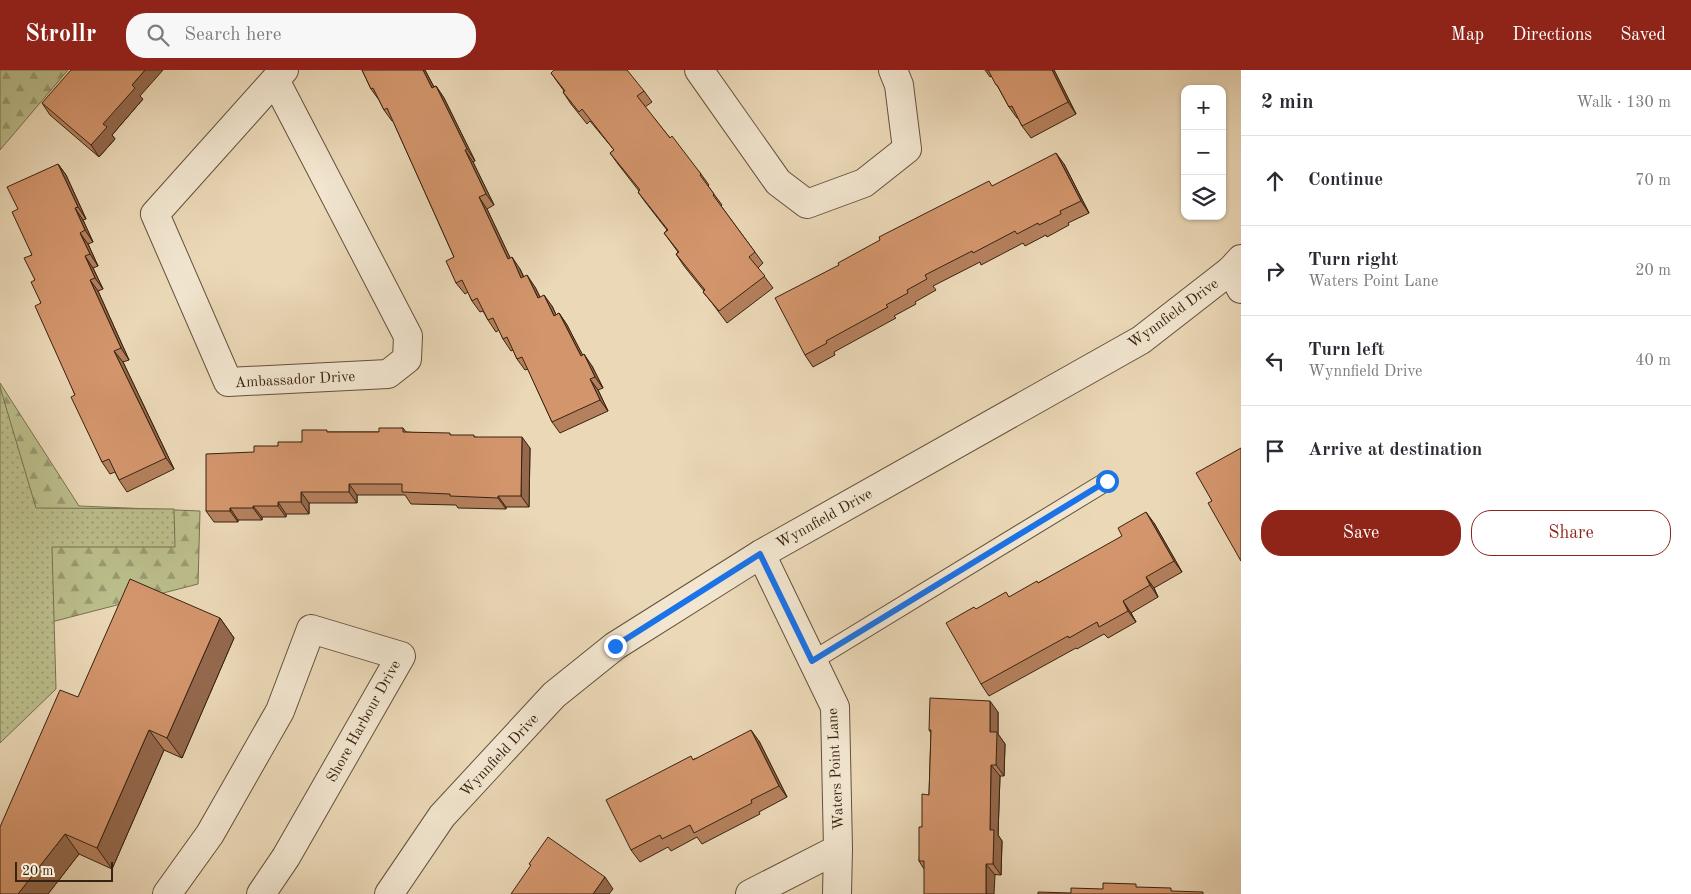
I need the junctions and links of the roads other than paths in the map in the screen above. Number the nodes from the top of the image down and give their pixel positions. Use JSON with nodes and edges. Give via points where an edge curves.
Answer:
{"nodes":[{"id":1,"x":698,"y":70,"type":"edge"},
{"id":2,"x":893,"y":70,"type":"edge"},
{"id":3,"x":279,"y":75,"type":"edge"},
{"id":4,"x":1238,"y":273,"type":"edge"},
{"id":5,"x":1107,"y":481,"type":"dead end"},
{"id":6,"x":760,"y":554,"type":"junction"},
{"id":7,"x":812,"y":661,"type":"junction"},
{"id":8,"x":838,"y":849,"type":"junction"},
{"id":9,"x":167,"y":894,"type":"edge"},
{"id":10,"x":261,"y":894,"type":"edge"},
{"id":11,"x":389,"y":894,"type":"edge"},
{"id":12,"x":750,"y":894,"type":"edge"},
{"id":13,"x":837,"y":894,"type":"edge"}],
"edges":[{"from":1,"to":2,"type":"street","via":[[778,182],[807,204],[864,183],[907,149],[900,85]]},
{"from":3,"to":3,"type":"street","name":"Ambassador Drive","via":[[155,214],[228,382],[388,374],[407,359],[408,336]]},
{"from":4,"to":6,"type":"street","name":"Wynnfield Drive","via":[[1142,340]]},
{"from":5,"to":7,"type":"lane"},
{"from":6,"to":7,"type":"street","name":"Waters Point Lane"},
{"from":6,"to":11,"type":"street","name":"Wynnfield Drive","via":[[615,646],[554,695],[442,816]]},
{"from":7,"to":8,"type":"street","name":"Waters Point Lane","via":[[835,707]]},
{"from":8,"to":12,"type":"street","name":"Waters Point Lane"},
{"from":8,"to":13,"type":"street","name":"Waters Point Lane"},
{"from":9,"to":10,"type":"street","name":"Shore Harbour Drive","via":[[210,834],[280,711],[311,629],[401,656],[286,857]]}]}
